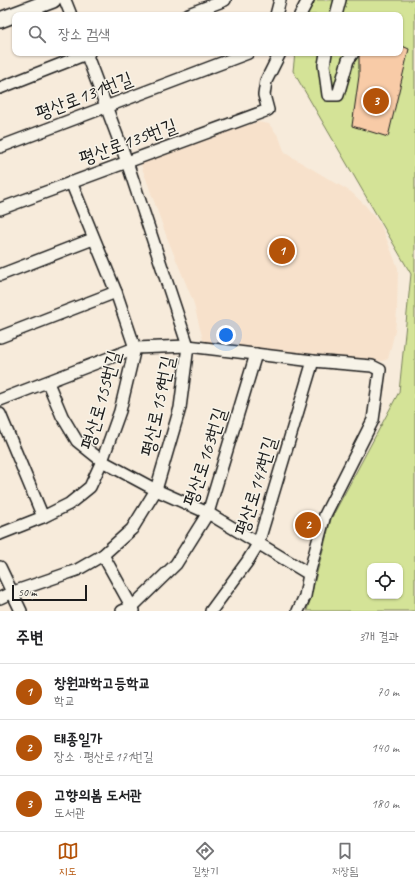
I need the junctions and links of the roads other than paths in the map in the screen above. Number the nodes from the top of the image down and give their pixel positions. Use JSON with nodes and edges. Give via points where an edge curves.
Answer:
{"nodes":[{"id":1,"x":53,"y":0,"type":"edge"},
{"id":2,"x":65,"y":0,"type":"edge"},
{"id":3,"x":225,"y":0,"type":"edge"},
{"id":4,"x":280,"y":0,"type":"edge"},
{"id":5,"x":308,"y":0,"type":"edge"},
{"id":6,"x":340,"y":0,"type":"edge"},
{"id":7,"x":21,"y":12,"type":"edge"},
{"id":8,"x":70,"y":12,"type":"edge"},
{"id":9,"x":194,"y":12,"type":"edge"},
{"id":10,"x":277,"y":12,"type":"edge"},
{"id":11,"x":302,"y":12,"type":"edge"},
{"id":12,"x":337,"y":12,"type":"edge"},
{"id":13,"x":12,"y":15,"type":"edge"},
{"id":14,"x":0,"y":20,"type":"edge"},
{"id":15,"x":80,"y":56,"type":"edge"},
{"id":16,"x":88,"y":56,"type":"edge"},
{"id":17,"x":240,"y":56,"type":"edge"},
{"id":18,"x":279,"y":56,"type":"edge"},
{"id":19,"x":326,"y":56,"type":"edge"},
{"id":20,"x":351,"y":56,"type":"edge"},
{"id":21,"x":0,"y":88,"type":"edge"},
{"id":22,"x":107,"y":107,"type":"junction"},
{"id":23,"x":0,"y":147,"type":"edge"},
{"id":24,"x":127,"y":162,"type":"junction"},
{"id":25,"x":70,"y":182,"type":"junction"},
{"id":26,"x":0,"y":209,"type":"edge"},
{"id":27,"x":93,"y":239,"type":"junction"},
{"id":28,"x":0,"y":275,"type":"edge"},
{"id":29,"x":116,"y":292,"type":"junction"},
{"id":30,"x":0,"y":337,"type":"edge"},
{"id":31,"x":188,"y":346,"type":"junction"},
{"id":32,"x":135,"y":348,"type":"junction"},
{"id":33,"x":256,"y":354,"type":"junction"},
{"id":34,"x":313,"y":361,"type":"junction"},
{"id":35,"x":48,"y":383,"type":"junction"},
{"id":36,"x":0,"y":400,"type":"edge"},
{"id":37,"x":0,"y":414,"type":"edge"},
{"id":38,"x":102,"y":461,"type":"junction"},
{"id":39,"x":156,"y":490,"type":"junction"},
{"id":40,"x":208,"y":513,"type":"junction"},
{"id":41,"x":43,"y":517,"type":"junction"},
{"id":42,"x":0,"y":534,"type":"edge"},
{"id":43,"x":258,"y":544,"type":"junction"},
{"id":44,"x":103,"y":555,"type":"junction"},
{"id":45,"x":0,"y":567,"type":"edge"},
{"id":46,"x":309,"y":574,"type":"junction"},
{"id":47,"x":13,"y":592,"type":"junction"},
{"id":48,"x":0,"y":598,"type":"edge"},
{"id":49,"x":129,"y":610,"type":"edge"},
{"id":50,"x":22,"y":611,"type":"edge"},
{"id":51,"x":211,"y":611,"type":"edge"},
{"id":52,"x":298,"y":611,"type":"edge"}],
"edges":[{"from":1,"to":7,"type":"main road"},
{"from":2,"to":8,"type":"street"},
{"from":3,"to":9,"type":"street"},
{"from":4,"to":10,"type":"street"},
{"from":5,"to":11,"type":"street"},
{"from":6,"to":12,"type":"street"},
{"from":13,"to":14,"type":"main road"},
{"from":15,"to":21,"type":"street"},
{"from":16,"to":22,"type":"street","name":"평산로159번길"},
{"from":17,"to":22,"type":"street","name":"평산로131번길"},
{"from":18,"to":24,"type":"street","name":"평산로135번길","via":[[266,82],[264,95],[268,110]]},
{"from":19,"to":20,"type":"street","via":[[324,65],[328,95],[338,95]]},
{"from":22,"to":23,"type":"street","name":"평산로131번길"},
{"from":22,"to":24,"type":"street","name":"평산로159번길"},
{"from":24,"to":25,"type":"street","name":"평산로135번길"},
{"from":24,"to":31,"type":"street","name":"평산로159번길"},
{"from":25,"to":26,"type":"street","name":"평산로135번길"},
{"from":25,"to":27,"type":"street","name":"평산로155번길"},
{"from":27,"to":28,"type":"street"},
{"from":27,"to":29,"type":"street","name":"평산로155번길"},
{"from":29,"to":30,"type":"street"},
{"from":29,"to":32,"type":"street","name":"평산로155번길"},
{"from":31,"to":32,"type":"street"},
{"from":31,"to":33,"type":"street"},
{"from":31,"to":39,"type":"street","name":"평산로159번길","via":[[180,408]]},
{"from":32,"to":35,"type":"street"},
{"from":32,"to":38,"type":"street","name":"평산로155번길","via":[[120,411]]},
{"from":33,"to":34,"type":"street"},
{"from":33,"to":40,"type":"street","name":"평산로163번길"},
{"from":34,"to":43,"type":"street","name":"평산로147번길"},
{"from":34,"to":46,"type":"street","via":[[372,366],[380,370],[373,420],[325,515]]},
{"from":35,"to":36,"type":"street"},
{"from":35,"to":38,"type":"street","via":[[62,416],[77,441]]},
{"from":37,"to":41,"type":"street"},
{"from":38,"to":39,"type":"street"},
{"from":38,"to":41,"type":"street","name":"평산로155번길","via":[[90,487],[69,504]]},
{"from":39,"to":40,"type":"street"},
{"from":39,"to":44,"type":"street","name":"평산로159번길","via":[[132,529]]},
{"from":40,"to":43,"type":"street"},
{"from":40,"to":49,"type":"street","name":"평산로163번길","via":[[176,564]]},
{"from":41,"to":42,"type":"street","name":"평산로155번길"},
{"from":43,"to":46,"type":"street"},
{"from":43,"to":51,"type":"street","name":"평산로147번길"},
{"from":44,"to":47,"type":"street","name":"평산로159번길","via":[[77,570]]},
{"from":44,"to":49,"type":"street"},
{"from":45,"to":47,"type":"street"},
{"from":46,"to":52,"type":"street","via":[[305,596]]},
{"from":47,"to":48,"type":"street","name":"평산로159번길"},
{"from":47,"to":50,"type":"street"}]}
